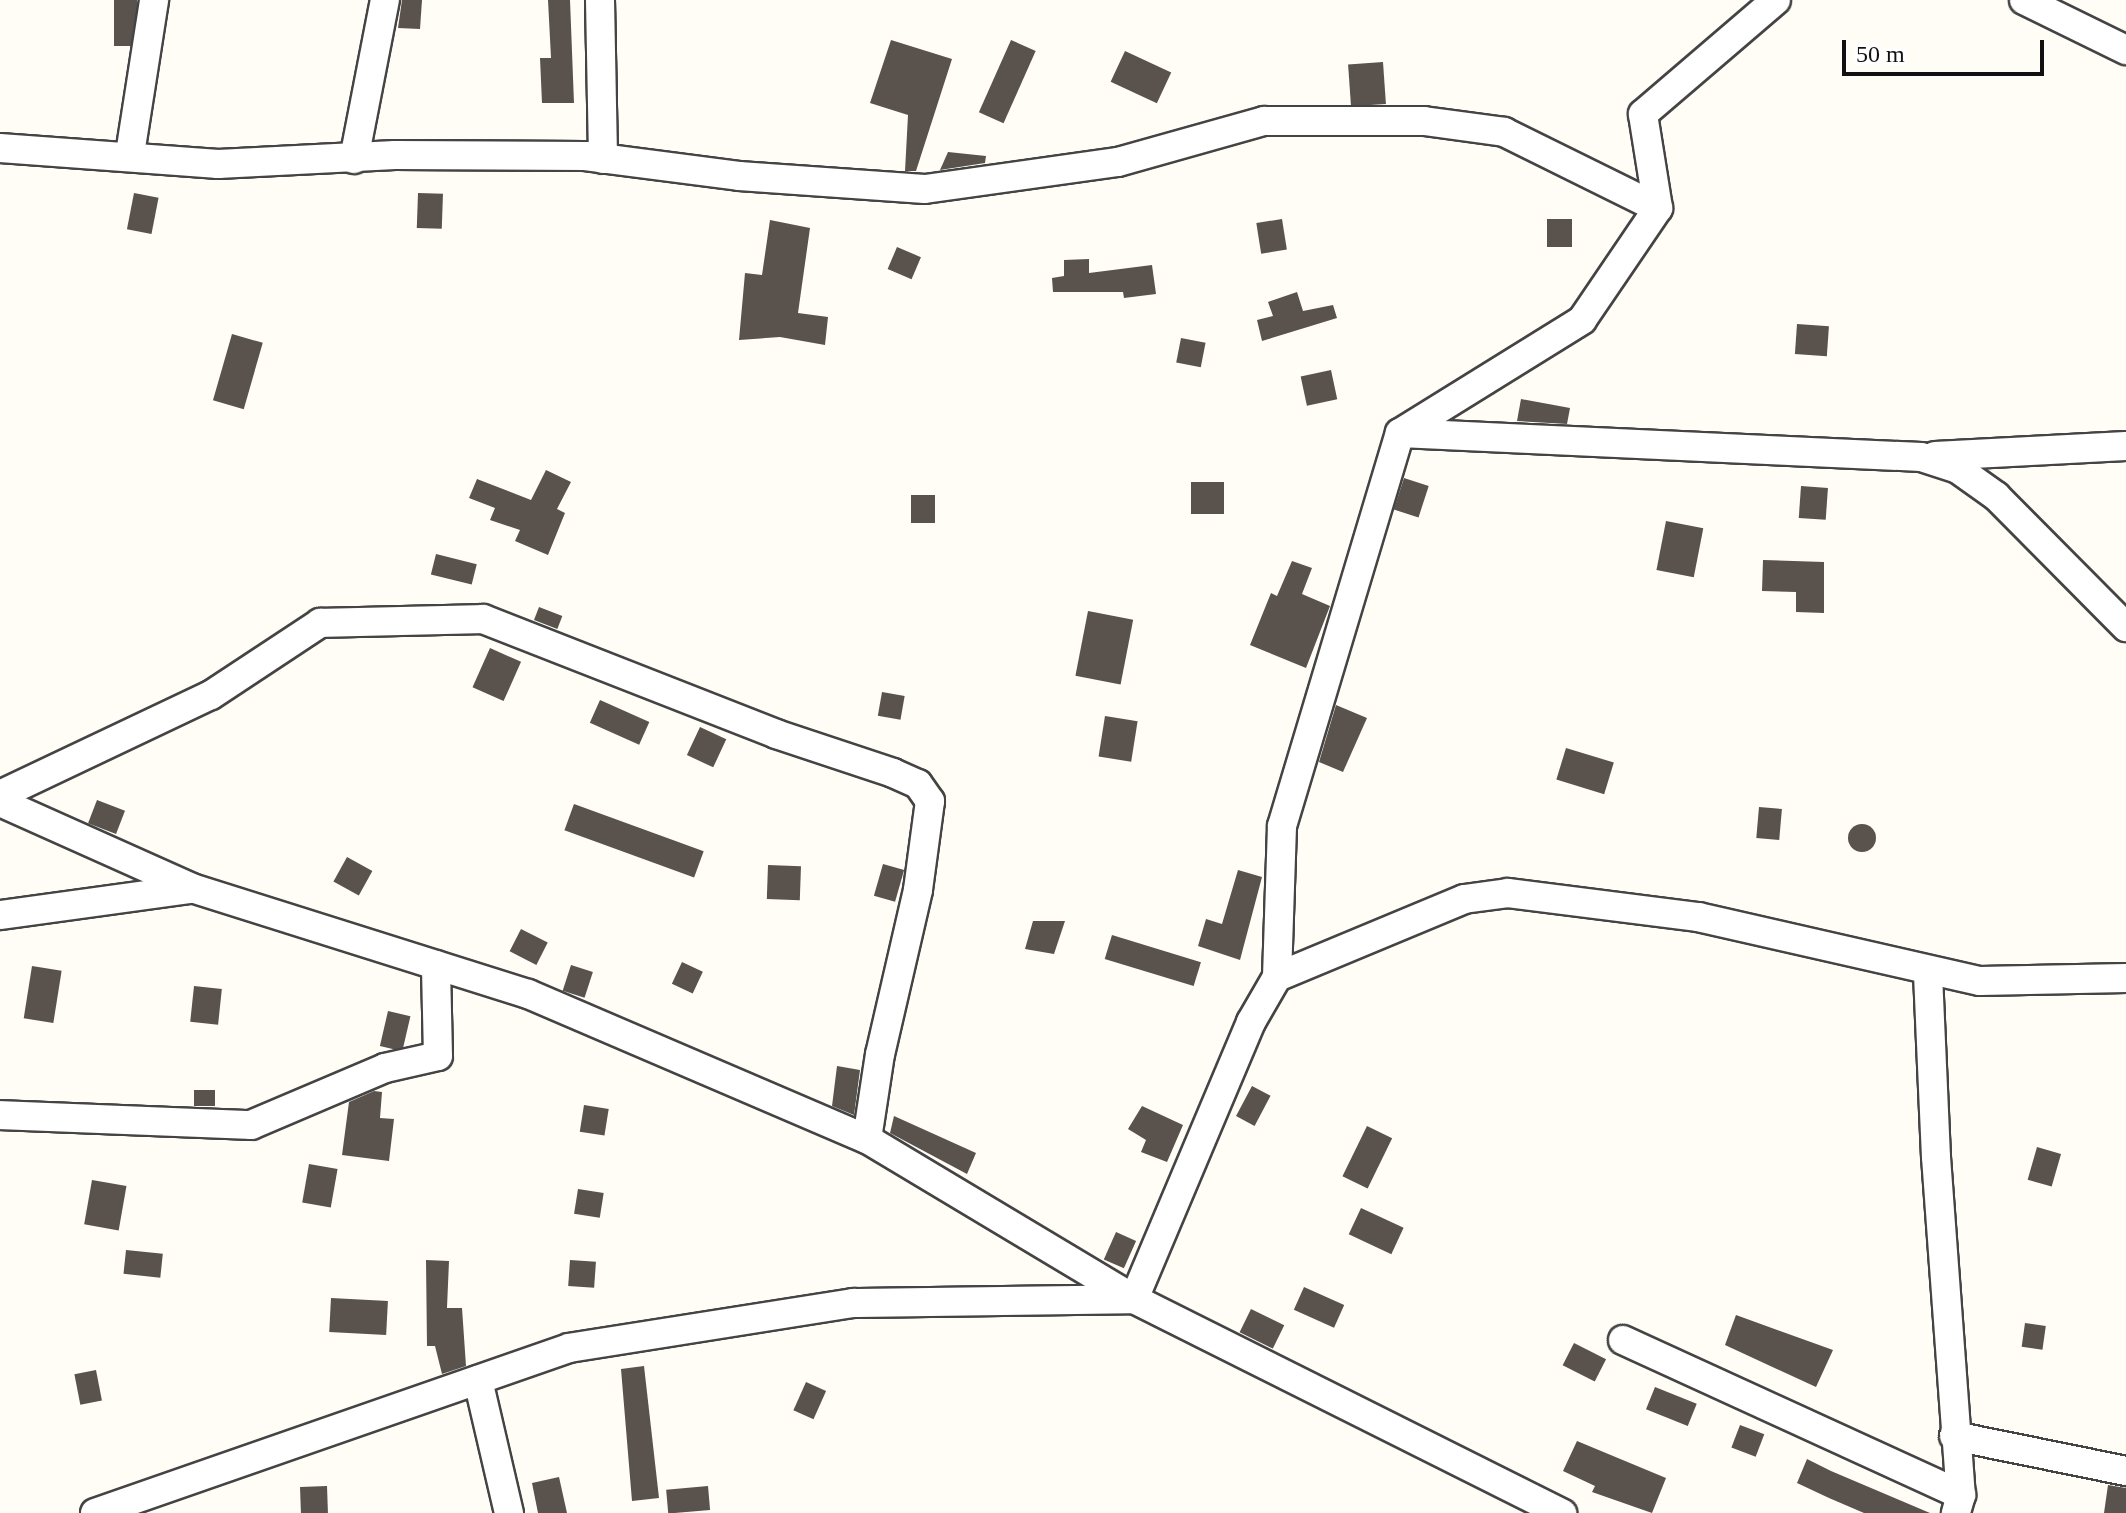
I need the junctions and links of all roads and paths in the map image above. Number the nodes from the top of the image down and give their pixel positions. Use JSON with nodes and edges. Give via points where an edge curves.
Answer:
{"nodes":[{"id":1,"x":154,"y":0,"type":"edge"},
{"id":2,"x":385,"y":0,"type":"edge"},
{"id":3,"x":600,"y":0,"type":"edge"},
{"id":4,"x":1776,"y":0,"type":"edge"},
{"id":5,"x":2024,"y":0,"type":"edge"},
{"id":6,"x":2126,"y":50,"type":"edge"},
{"id":7,"x":0,"y":148,"type":"edge"},
{"id":8,"x":130,"y":154,"type":"junction"},
{"id":9,"x":354,"y":159,"type":"junction"},
{"id":10,"x":603,"y":159,"type":"junction"},
{"id":11,"x":1658,"y":208,"type":"junction"},
{"id":12,"x":1400,"y":433,"type":"junction"},
{"id":13,"x":2126,"y":446,"type":"edge"},
{"id":14,"x":1910,"y":456,"type":"junction"},
{"id":15,"x":2126,"y":627,"type":"edge"},
{"id":16,"x":0,"y":795,"type":"edge"},
{"id":17,"x":0,"y":802,"type":"edge"},
{"id":18,"x":192,"y":888,"type":"junction"},
{"id":19,"x":0,"y":915,"type":"edge"},
{"id":20,"x":436,"y":965,"type":"junction"},
{"id":21,"x":1928,"y":974,"type":"junction"},
{"id":22,"x":2125,"y":976,"type":"edge"},
{"id":23,"x":1277,"y":977,"type":"junction"},
{"id":24,"x":0,"y":1115,"type":"edge"},
{"id":25,"x":867,"y":1139,"type":"junction"},
{"id":26,"x":1134,"y":1299,"type":"junction"},
{"id":27,"x":1623,"y":1340,"type":"dead end"},
{"id":28,"x":478,"y":1380,"type":"junction"},
{"id":29,"x":1954,"y":1436,"type":"junction"},
{"id":30,"x":2126,"y":1471,"type":"edge"},
{"id":31,"x":1959,"y":1504,"type":"edge"},
{"id":32,"x":95,"y":1513,"type":"edge"},
{"id":33,"x":509,"y":1513,"type":"edge"},
{"id":34,"x":1562,"y":1513,"type":"edge"}],
"edges":[{"from":1,"to":8,"type":"street"},
{"from":2,"to":9,"type":"street"},
{"from":3,"to":10,"type":"street"},
{"from":4,"to":11,"type":"street","via":[[1643,114]]},
{"from":5,"to":6,"type":"street"},
{"from":7,"to":8,"type":"street"},
{"from":8,"to":9,"type":"street","via":[[218,164]]},
{"from":9,"to":10,"type":"street"},
{"from":10,"to":11,"type":"street","via":[[739,176],[925,189],[1118,162],[1264,121],[1424,121],[1504,132]]},
{"from":11,"to":12,"type":"street","via":[[1582,320]]},
{"from":12,"to":14,"type":"street"},
{"from":12,"to":23,"type":"street","via":[[1282,826]]},
{"from":13,"to":14,"type":"street"},
{"from":14,"to":15,"type":"street","via":[[1958,469],[1996,496]]},
{"from":16,"to":25,"type":"street","via":[[211,695],[320,623],[350,622],[483,619],[776,734],[893,773],[918,784],[930,801],[918,890],[880,1054]]},
{"from":17,"to":18,"type":"street"},
{"from":18,"to":19,"type":"street"},
{"from":18,"to":20,"type":"street"},
{"from":20,"to":24,"type":"street","via":[[438,1056],[385,1068],[251,1125]]},
{"from":20,"to":25,"type":"street","via":[[528,994]]},
{"from":21,"to":22,"type":"street","via":[[1980,981]]},
{"from":21,"to":23,"type":"street","via":[[1698,917],[1508,893],[1464,899]]},
{"from":21,"to":29,"type":"street"},
{"from":23,"to":26,"type":"street","via":[[1251,1022]]},
{"from":25,"to":26,"type":"street"},
{"from":26,"to":28,"type":"street","via":[[853,1303],[569,1348]]},
{"from":26,"to":34,"type":"street"},
{"from":27,"to":31,"type":"street"},
{"from":28,"to":32,"type":"street"},
{"from":28,"to":33,"type":"street"},
{"from":29,"to":30,"type":"street"},
{"from":29,"to":31,"type":"street"}]}
